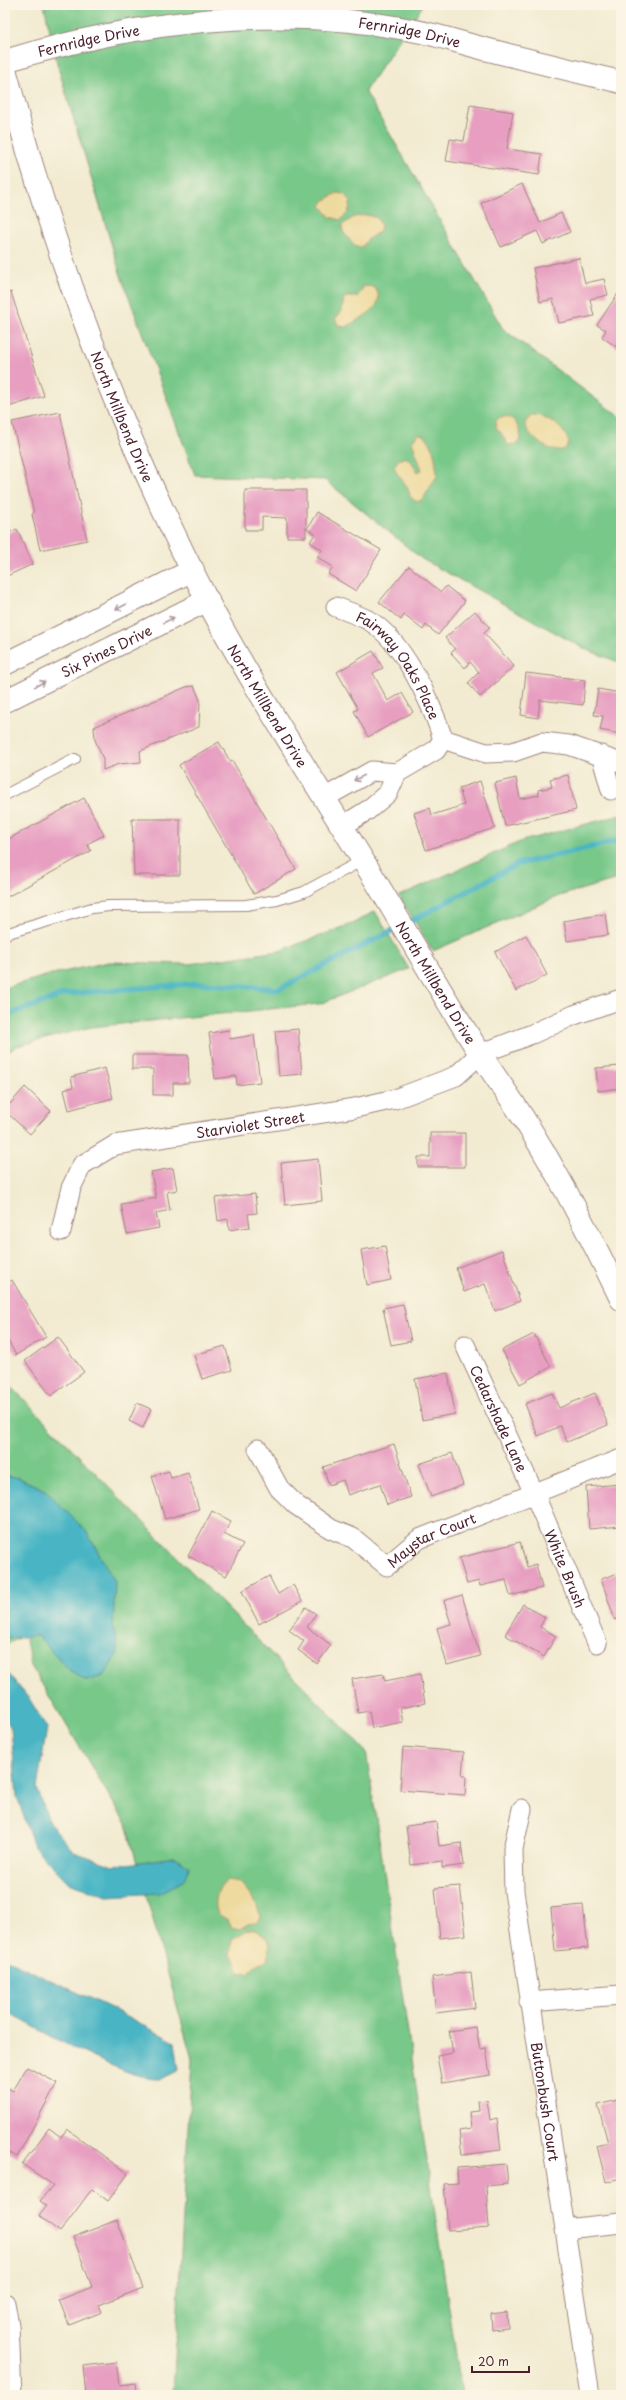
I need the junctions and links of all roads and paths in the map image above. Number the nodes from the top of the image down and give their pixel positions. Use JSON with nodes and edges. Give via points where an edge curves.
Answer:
{"nodes":[{"id":1,"x":5,"y":61,"type":"edge"},
{"id":2,"x":5,"y":69,"type":"edge"},
{"id":3,"x":621,"y":82,"type":"edge"},
{"id":4,"x":193,"y":570,"type":"junction"},
{"id":5,"x":208,"y":600,"type":"junction"},
{"id":6,"x":336,"y":607,"type":"dead end"},
{"id":7,"x":5,"y":664,"type":"edge"},
{"id":8,"x":5,"y":701,"type":"edge"},
{"id":9,"x":443,"y":739,"type":"junction"},
{"id":10,"x":601,"y":755,"type":"junction"},
{"id":11,"x":74,"y":759,"type":"dead end"},
{"id":12,"x":621,"y":763,"type":"edge"},
{"id":13,"x":397,"y":773,"type":"junction"},
{"id":14,"x":611,"y":790,"type":"dead end"},
{"id":15,"x":5,"y":795,"type":"edge"},
{"id":16,"x":324,"y":798,"type":"junction"},
{"id":17,"x":341,"y":827,"type":"junction"},
{"id":18,"x":363,"y":860,"type":"junction"},
{"id":19,"x":5,"y":934,"type":"edge"},
{"id":20,"x":621,"y":999,"type":"edge"},
{"id":21,"x":480,"y":1054,"type":"junction"},
{"id":22,"x":61,"y":1231,"type":"dead end"},
{"id":23,"x":621,"y":1299,"type":"edge"},
{"id":24,"x":465,"y":1345,"type":"dead end"},
{"id":25,"x":258,"y":1449,"type":"dead end"},
{"id":26,"x":621,"y":1459,"type":"edge"},
{"id":27,"x":534,"y":1493,"type":"junction"},
{"id":28,"x":597,"y":1643,"type":"dead end"},
{"id":29,"x":522,"y":1809,"type":"dead end"},
{"id":30,"x":621,"y":1995,"type":"edge"},
{"id":31,"x":529,"y":2002,"type":"junction"},
{"id":32,"x":621,"y":2223,"type":"edge"},
{"id":33,"x":566,"y":2229,"type":"junction"},
{"id":34,"x":5,"y":2303,"type":"edge"},
{"id":35,"x":12,"y":2395,"type":"edge"},
{"id":36,"x":590,"y":2395,"type":"edge"}],
"edges":[{"from":1,"to":3,"type":"street","name":"Fernridge Drive","via":[[111,36],[175,25],[242,17],[310,19],[416,31]]},
{"from":2,"to":4,"type":"street","name":"North Millbend Drive","via":[[67,274],[154,490]]},
{"from":4,"to":5,"type":"street","name":"North Millbend Drive"},
{"from":4,"to":7,"type":"street","one_way":true},
{"from":8,"to":5,"type":"street","name":"Six Pines Drive","one_way":true},
{"from":5,"to":16,"type":"street","name":"North Millbend Drive"},
{"from":6,"to":9,"type":"street","name":"Fairway Oaks Place","via":[[368,620],[385,634],[402,654],[436,718]]},
{"from":9,"to":10,"type":"street","name":"Fairway Oaks Place","via":[[486,753],[513,752],[542,742],[569,744]]},
{"from":9,"to":13,"type":"street","name":"Fairway Oaks Place","via":[[436,750]]},
{"from":10,"to":12,"type":"street","name":"Fairway Oaks Place"},
{"from":10,"to":14,"type":"street"},
{"from":11,"to":15,"type":"lane"},
{"from":13,"to":16,"type":"street","one_way":true,"via":[[372,771]]},
{"from":13,"to":17,"type":"street","via":[[388,793],[368,810]]},
{"from":16,"to":17,"type":"street","name":"North Millbend Drive"},
{"from":17,"to":18,"type":"street","name":"North Millbend Drive"},
{"from":18,"to":19,"type":"lane","via":[[304,892],[277,900],[246,906],[92,908]]},
{"from":18,"to":21,"type":"street","name":"North Millbend Drive"},
{"from":20,"to":21,"type":"street","via":[[574,1015]]},
{"from":21,"to":22,"type":"street","name":"Starviolet Street","via":[[456,1076],[395,1099],[354,1108],[115,1144],[82,1165],[71,1188]]},
{"from":21,"to":23,"type":"street","name":"North Millbend Drive","via":[[522,1117],[589,1234]]},
{"from":24,"to":27,"type":"street","name":"Cedarshade Lane"},
{"from":25,"to":27,"type":"street","name":"Maystar Court","via":[[279,1488],[296,1505],[331,1529],[353,1538],[387,1566],[419,1540]]},
{"from":26,"to":27,"type":"street","name":"Maystar Court"},
{"from":27,"to":28,"type":"street","name":"White Brush"},
{"from":29,"to":31,"type":"street","name":"Buttonbush Court","via":[[513,1849],[512,1870]]},
{"from":30,"to":31,"type":"street"},
{"from":31,"to":33,"type":"street","name":"Buttonbush Court"},
{"from":32,"to":33,"type":"street"},
{"from":33,"to":36,"type":"street","name":"Buttonbush Court"},
{"from":34,"to":35,"type":"street","via":[[9,2325]]}]}
